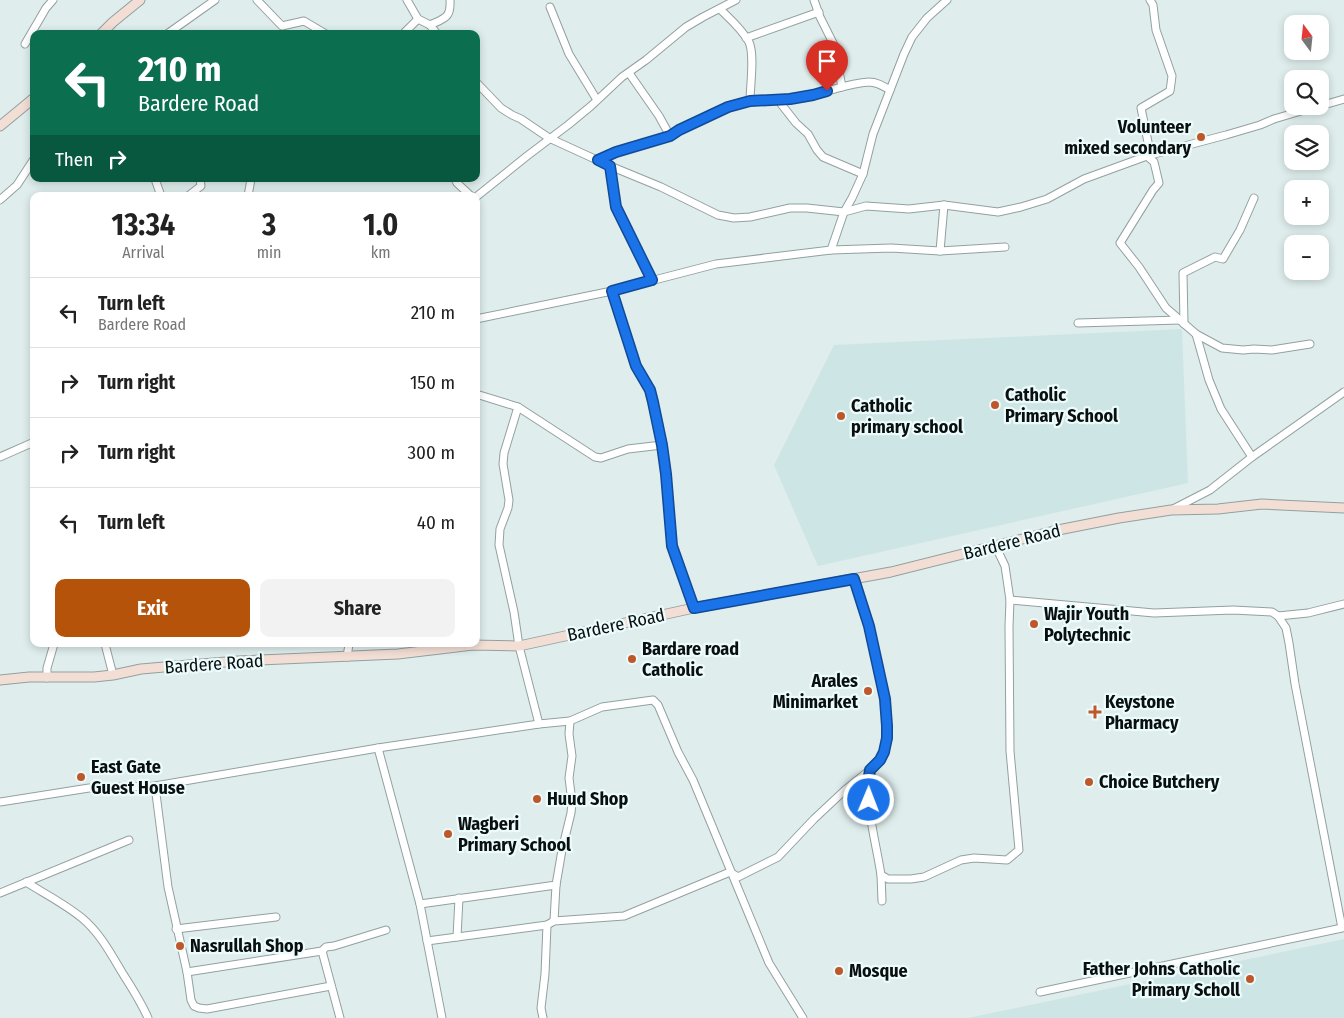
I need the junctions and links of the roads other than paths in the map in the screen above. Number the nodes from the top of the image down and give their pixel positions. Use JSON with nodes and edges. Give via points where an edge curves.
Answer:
{"nodes":[{"id":1,"x":53,"y":0,"type":"edge"},
{"id":2,"x":139,"y":0,"type":"edge"},
{"id":3,"x":215,"y":0,"type":"edge"},
{"id":4,"x":257,"y":0,"type":"edge"},
{"id":5,"x":407,"y":0,"type":"edge"},
{"id":6,"x":450,"y":0,"type":"edge"},
{"id":7,"x":736,"y":0,"type":"edge"},
{"id":8,"x":814,"y":0,"type":"edge"},
{"id":9,"x":947,"y":0,"type":"edge"},
{"id":10,"x":1150,"y":0,"type":"edge"},
{"id":11,"x":550,"y":7,"type":"dead end"},
{"id":12,"x":720,"y":9,"type":"junction"},
{"id":13,"x":819,"y":12,"type":"junction"},
{"id":14,"x":418,"y":19,"type":"junction"},
{"id":15,"x":430,"y":25,"type":"junction"},
{"id":16,"x":33,"y":30,"type":"edge"},
{"id":17,"x":106,"y":30,"type":"edge"},
{"id":18,"x":173,"y":30,"type":"edge"},
{"id":19,"x":319,"y":30,"type":"edge"},
{"id":20,"x":407,"y":30,"type":"edge"},
{"id":21,"x":434,"y":30,"type":"edge"},
{"id":22,"x":30,"y":35,"type":"edge"},
{"id":23,"x":746,"y":38,"type":"junction"},
{"id":24,"x":25,"y":44,"type":"dead end"},
{"id":25,"x":629,"y":73,"type":"junction"},
{"id":26,"x":480,"y":86,"type":"edge"},
{"id":27,"x":842,"y":87,"type":"junction"},
{"id":28,"x":890,"y":90,"type":"junction"},
{"id":29,"x":1344,"y":99,"type":"edge"},
{"id":30,"x":597,"y":100,"type":"junction"},
{"id":31,"x":778,"y":100,"type":"junction"},
{"id":32,"x":30,"y":101,"type":"edge"},
{"id":33,"x":750,"y":101,"type":"junction"},
{"id":34,"x":1329,"y":103,"type":"edge"},
{"id":35,"x":1288,"y":115,"type":"edge"},
{"id":36,"x":0,"y":126,"type":"edge"},
{"id":37,"x":670,"y":136,"type":"junction"},
{"id":38,"x":549,"y":138,"type":"junction"},
{"id":39,"x":1147,"y":156,"type":"junction"},
{"id":40,"x":598,"y":160,"type":"junction"},
{"id":41,"x":30,"y":165,"type":"edge"},
{"id":42,"x":610,"y":166,"type":"junction"},
{"id":43,"x":863,"y":174,"type":"junction"},
{"id":44,"x":200,"y":182,"type":"edge"},
{"id":45,"x":456,"y":182,"type":"edge"},
{"id":46,"x":193,"y":192,"type":"edge"},
{"id":47,"x":467,"y":192,"type":"edge"},
{"id":48,"x":480,"y":194,"type":"edge"},
{"id":49,"x":1254,"y":198,"type":"dead end"},
{"id":50,"x":0,"y":200,"type":"edge"},
{"id":51,"x":944,"y":206,"type":"junction"},
{"id":52,"x":844,"y":212,"type":"junction"},
{"id":53,"x":1005,"y":247,"type":"dead end"},
{"id":54,"x":831,"y":250,"type":"junction"},
{"id":55,"x":940,"y":250,"type":"junction"},
{"id":56,"x":652,"y":280,"type":"junction"},
{"id":57,"x":612,"y":291,"type":"junction"},
{"id":58,"x":480,"y":319,"type":"edge"},
{"id":59,"x":1182,"y":322,"type":"junction"},
{"id":60,"x":1078,"y":323,"type":"dead end"},
{"id":61,"x":1196,"y":334,"type":"junction"},
{"id":62,"x":1310,"y":344,"type":"dead end"},
{"id":63,"x":1344,"y":392,"type":"edge"},
{"id":64,"x":480,"y":398,"type":"edge"},
{"id":65,"x":518,"y":407,"type":"junction"},
{"id":66,"x":30,"y":444,"type":"edge"},
{"id":67,"x":662,"y":445,"type":"junction"},
{"id":68,"x":0,"y":457,"type":"edge"},
{"id":69,"x":1252,"y":457,"type":"junction"},
{"id":70,"x":1344,"y":508,"type":"edge"},
{"id":71,"x":1171,"y":510,"type":"junction"},
{"id":72,"x":995,"y":545,"type":"junction"},
{"id":73,"x":854,"y":579,"type":"junction"},
{"id":74,"x":1010,"y":600,"type":"junction"},
{"id":75,"x":1344,"y":604,"type":"edge"},
{"id":76,"x":694,"y":608,"type":"junction"},
{"id":77,"x":1278,"y":616,"type":"junction"},
{"id":78,"x":480,"y":645,"type":"edge"},
{"id":79,"x":519,"y":646,"type":"junction"},
{"id":80,"x":53,"y":647,"type":"edge"},
{"id":81,"x":106,"y":647,"type":"edge"},
{"id":82,"x":349,"y":647,"type":"edge"},
{"id":83,"x":456,"y":647,"type":"edge"},
{"id":84,"x":347,"y":657,"type":"junction"},
{"id":85,"x":113,"y":675,"type":"junction"},
{"id":86,"x":48,"y":678,"type":"junction"},
{"id":87,"x":0,"y":680,"type":"edge"},
{"id":88,"x":570,"y":721,"type":"junction"},
{"id":89,"x":538,"y":724,"type":"junction"},
{"id":90,"x":378,"y":748,"type":"junction"},
{"id":91,"x":870,"y":770,"type":"junction"},
{"id":92,"x":155,"y":786,"type":"junction"},
{"id":93,"x":0,"y":802,"type":"edge"},
{"id":94,"x":129,"y":840,"type":"dead end"},
{"id":95,"x":730,"y":872,"type":"junction"},
{"id":96,"x":881,"y":875,"type":"junction"},
{"id":97,"x":26,"y":882,"type":"junction"},
{"id":98,"x":556,"y":884,"type":"junction"},
{"id":99,"x":0,"y":893,"type":"edge"},
{"id":100,"x":459,"y":898,"type":"junction"},
{"id":101,"x":882,"y":900,"type":"dead end"},
{"id":102,"x":420,"y":904,"type":"junction"},
{"id":103,"x":276,"y":917,"type":"dead end"},
{"id":104,"x":554,"y":921,"type":"junction"},
{"id":105,"x":547,"y":926,"type":"junction"},
{"id":106,"x":176,"y":929,"type":"junction"},
{"id":107,"x":386,"y":930,"type":"dead end"},
{"id":108,"x":457,"y":937,"type":"junction"},
{"id":109,"x":427,"y":941,"type":"junction"},
{"id":110,"x":322,"y":951,"type":"junction"},
{"id":111,"x":187,"y":972,"type":"junction"},
{"id":112,"x":331,"y":986,"type":"junction"},
{"id":113,"x":1040,"y":992,"type":"dead end"},
{"id":114,"x":148,"y":1018,"type":"edge"},
{"id":115,"x":340,"y":1018,"type":"edge"},
{"id":116,"x":442,"y":1018,"type":"edge"},
{"id":117,"x":543,"y":1018,"type":"edge"},
{"id":118,"x":803,"y":1018,"type":"edge"}],
"edges":[{"from":1,"to":16,"type":"street"},
{"from":2,"to":17,"type":"street"},
{"from":3,"to":18,"type":"street"},
{"from":4,"to":19,"type":"street","via":[[282,26],[304,21]]},
{"from":5,"to":14,"type":"street"},
{"from":6,"to":15,"type":"street","via":[[448,16]]},
{"from":7,"to":12,"type":"street"},
{"from":8,"to":13,"type":"street"},
{"from":9,"to":28,"type":"street","via":[[912,37]]},
{"from":10,"to":39,"type":"street","via":[[1156,30],[1172,76],[1170,91],[1141,108],[1149,148]]},
{"from":11,"to":30,"type":"street","via":[[569,54]]},
{"from":12,"to":23,"type":"street"},
{"from":12,"to":25,"type":"street","via":[[686,27]]},
{"from":13,"to":23,"type":"street"},
{"from":13,"to":27,"type":"street","via":[[834,46]]},
{"from":14,"to":15,"type":"street"},
{"from":14,"to":20,"type":"street"},
{"from":15,"to":21,"type":"street"},
{"from":22,"to":24,"type":"street"},
{"from":23,"to":33,"type":"street","via":[[752,55]]},
{"from":25,"to":30,"type":"street"},
{"from":25,"to":37,"type":"street"},
{"from":26,"to":38,"type":"street","via":[[501,108]]},
{"from":27,"to":28,"type":"street","via":[[870,82]]},
{"from":27,"to":31,"type":"street"},
{"from":28,"to":43,"type":"street","via":[[873,134]]},
{"from":29,"to":34,"type":"street"},
{"from":30,"to":38,"type":"street"},
{"from":31,"to":33,"type":"street"},
{"from":31,"to":43,"type":"street","via":[[823,157]]},
{"from":32,"to":36,"type":"street"},
{"from":33,"to":37,"type":"street","via":[[728,107]]},
{"from":35,"to":39,"type":"street"},
{"from":37,"to":40,"type":"street"},
{"from":38,"to":40,"type":"street"},
{"from":38,"to":48,"type":"street"},
{"from":39,"to":51,"type":"street","via":[[1084,179],[1047,199],[1020,207],[998,212]]},
{"from":39,"to":59,"type":"street","via":[[1154,162],[1159,183],[1120,243],[1166,308]]},
{"from":40,"to":42,"type":"street"},
{"from":41,"to":50,"type":"street","via":[[17,185]]},
{"from":42,"to":52,"type":"street","via":[[718,215],[750,217],[790,208]]},
{"from":42,"to":56,"type":"street","via":[[616,207]]},
{"from":43,"to":52,"type":"street"},
{"from":44,"to":46,"type":"street","via":[[201,186]]},
{"from":45,"to":47,"type":"street"},
{"from":49,"to":59,"type":"street","via":[[1223,258],[1215,257],[1183,273]]},
{"from":51,"to":52,"type":"street","via":[[909,209],[866,206]]},
{"from":51,"to":55,"type":"street"},
{"from":52,"to":54,"type":"street"},
{"from":53,"to":55,"type":"street"},
{"from":54,"to":55,"type":"street"},
{"from":54,"to":56,"type":"street","via":[[716,264]]},
{"from":56,"to":57,"type":"street"},
{"from":57,"to":58,"type":"street"},
{"from":57,"to":67,"type":"street","via":[[636,366],[650,390]]},
{"from":59,"to":60,"type":"street"},
{"from":59,"to":61,"type":"street"},
{"from":61,"to":62,"type":"street","via":[[1222,348],[1242,350],[1272,350]]},
{"from":61,"to":69,"type":"street","via":[[1221,409]]},
{"from":63,"to":69,"type":"street"},
{"from":64,"to":65,"type":"street"},
{"from":65,"to":67,"type":"street","via":[[595,457]]},
{"from":65,"to":79,"type":"street","via":[[504,453],[509,500],[499,536]]},
{"from":66,"to":68,"type":"street"},
{"from":67,"to":76,"type":"street","via":[[672,546]]},
{"from":69,"to":71,"type":"street","via":[[1210,490]]},
{"from":70,"to":71,"type":"street","name":"Bardere Road","via":[[1262,504]]},
{"from":71,"to":72,"type":"street","name":"Bardere Road"},
{"from":72,"to":73,"type":"street","name":"Bardere Road"},
{"from":72,"to":74,"type":"street","via":[[1006,566]]},
{"from":73,"to":76,"type":"street","name":"Bardere Road"},
{"from":73,"to":91,"type":"street","via":[[869,626],[885,699],[887,738],[880,760]]},
{"from":74,"to":77,"type":"street","via":[[1154,613],[1233,610],[1272,612]]},
{"from":74,"to":96,"type":"street","via":[[1010,751],[1019,850],[1007,860],[961,860],[924,877],[888,879]]},
{"from":75,"to":77,"type":"street"},
{"from":76,"to":79,"type":"street","name":"Bardere Road"},
{"from":77,"to":113,"type":"street","via":[[1286,628],[1342,928]]},
{"from":78,"to":79,"type":"street","name":"Bardere Road"},
{"from":79,"to":89,"type":"street"},
{"from":80,"to":86,"type":"street","via":[[47,668]]},
{"from":81,"to":85,"type":"street"},
{"from":82,"to":84,"type":"street"},
{"from":83,"to":84,"type":"street","name":"Bardere Road"},
{"from":84,"to":85,"type":"street","name":"Bardere Road","via":[[238,661]]},
{"from":85,"to":86,"type":"street","name":"Bardere Road"},
{"from":86,"to":87,"type":"street","name":"Bardere Road"},
{"from":88,"to":89,"type":"street"},
{"from":88,"to":95,"type":"street","via":[[602,707],[653,700],[693,780]]},
{"from":88,"to":98,"type":"street","via":[[572,802]]},
{"from":89,"to":90,"type":"street"},
{"from":90,"to":92,"type":"street"},
{"from":90,"to":102,"type":"street"},
{"from":91,"to":95,"type":"street","via":[[814,819],[778,857],[738,877]]},
{"from":91,"to":96,"type":"street","via":[[870,816]]},
{"from":92,"to":93,"type":"street","via":[[89,788]]},
{"from":92,"to":106,"type":"street"},
{"from":94,"to":97,"type":"street"},
{"from":95,"to":104,"type":"street","via":[[624,916]]},
{"from":95,"to":118,"type":"street","via":[[769,963]]},
{"from":96,"to":101,"type":"street"},
{"from":97,"to":99,"type":"street"},
{"from":97,"to":114,"type":"street","via":[[82,918],[92,929],[105,944]]},
{"from":98,"to":100,"type":"street"},
{"from":98,"to":104,"type":"street"},
{"from":100,"to":102,"type":"street"},
{"from":100,"to":108,"type":"street"},
{"from":102,"to":109,"type":"street"},
{"from":103,"to":106,"type":"street"},
{"from":104,"to":105,"type":"street"},
{"from":105,"to":108,"type":"street"},
{"from":105,"to":117,"type":"street"},
{"from":106,"to":111,"type":"street"},
{"from":107,"to":110,"type":"street","via":[[326,947]]},
{"from":108,"to":109,"type":"street"},
{"from":109,"to":116,"type":"street"},
{"from":110,"to":111,"type":"street"},
{"from":110,"to":112,"type":"street"},
{"from":111,"to":112,"type":"street","via":[[194,1006],[207,1009]]},
{"from":112,"to":115,"type":"street"}]}
